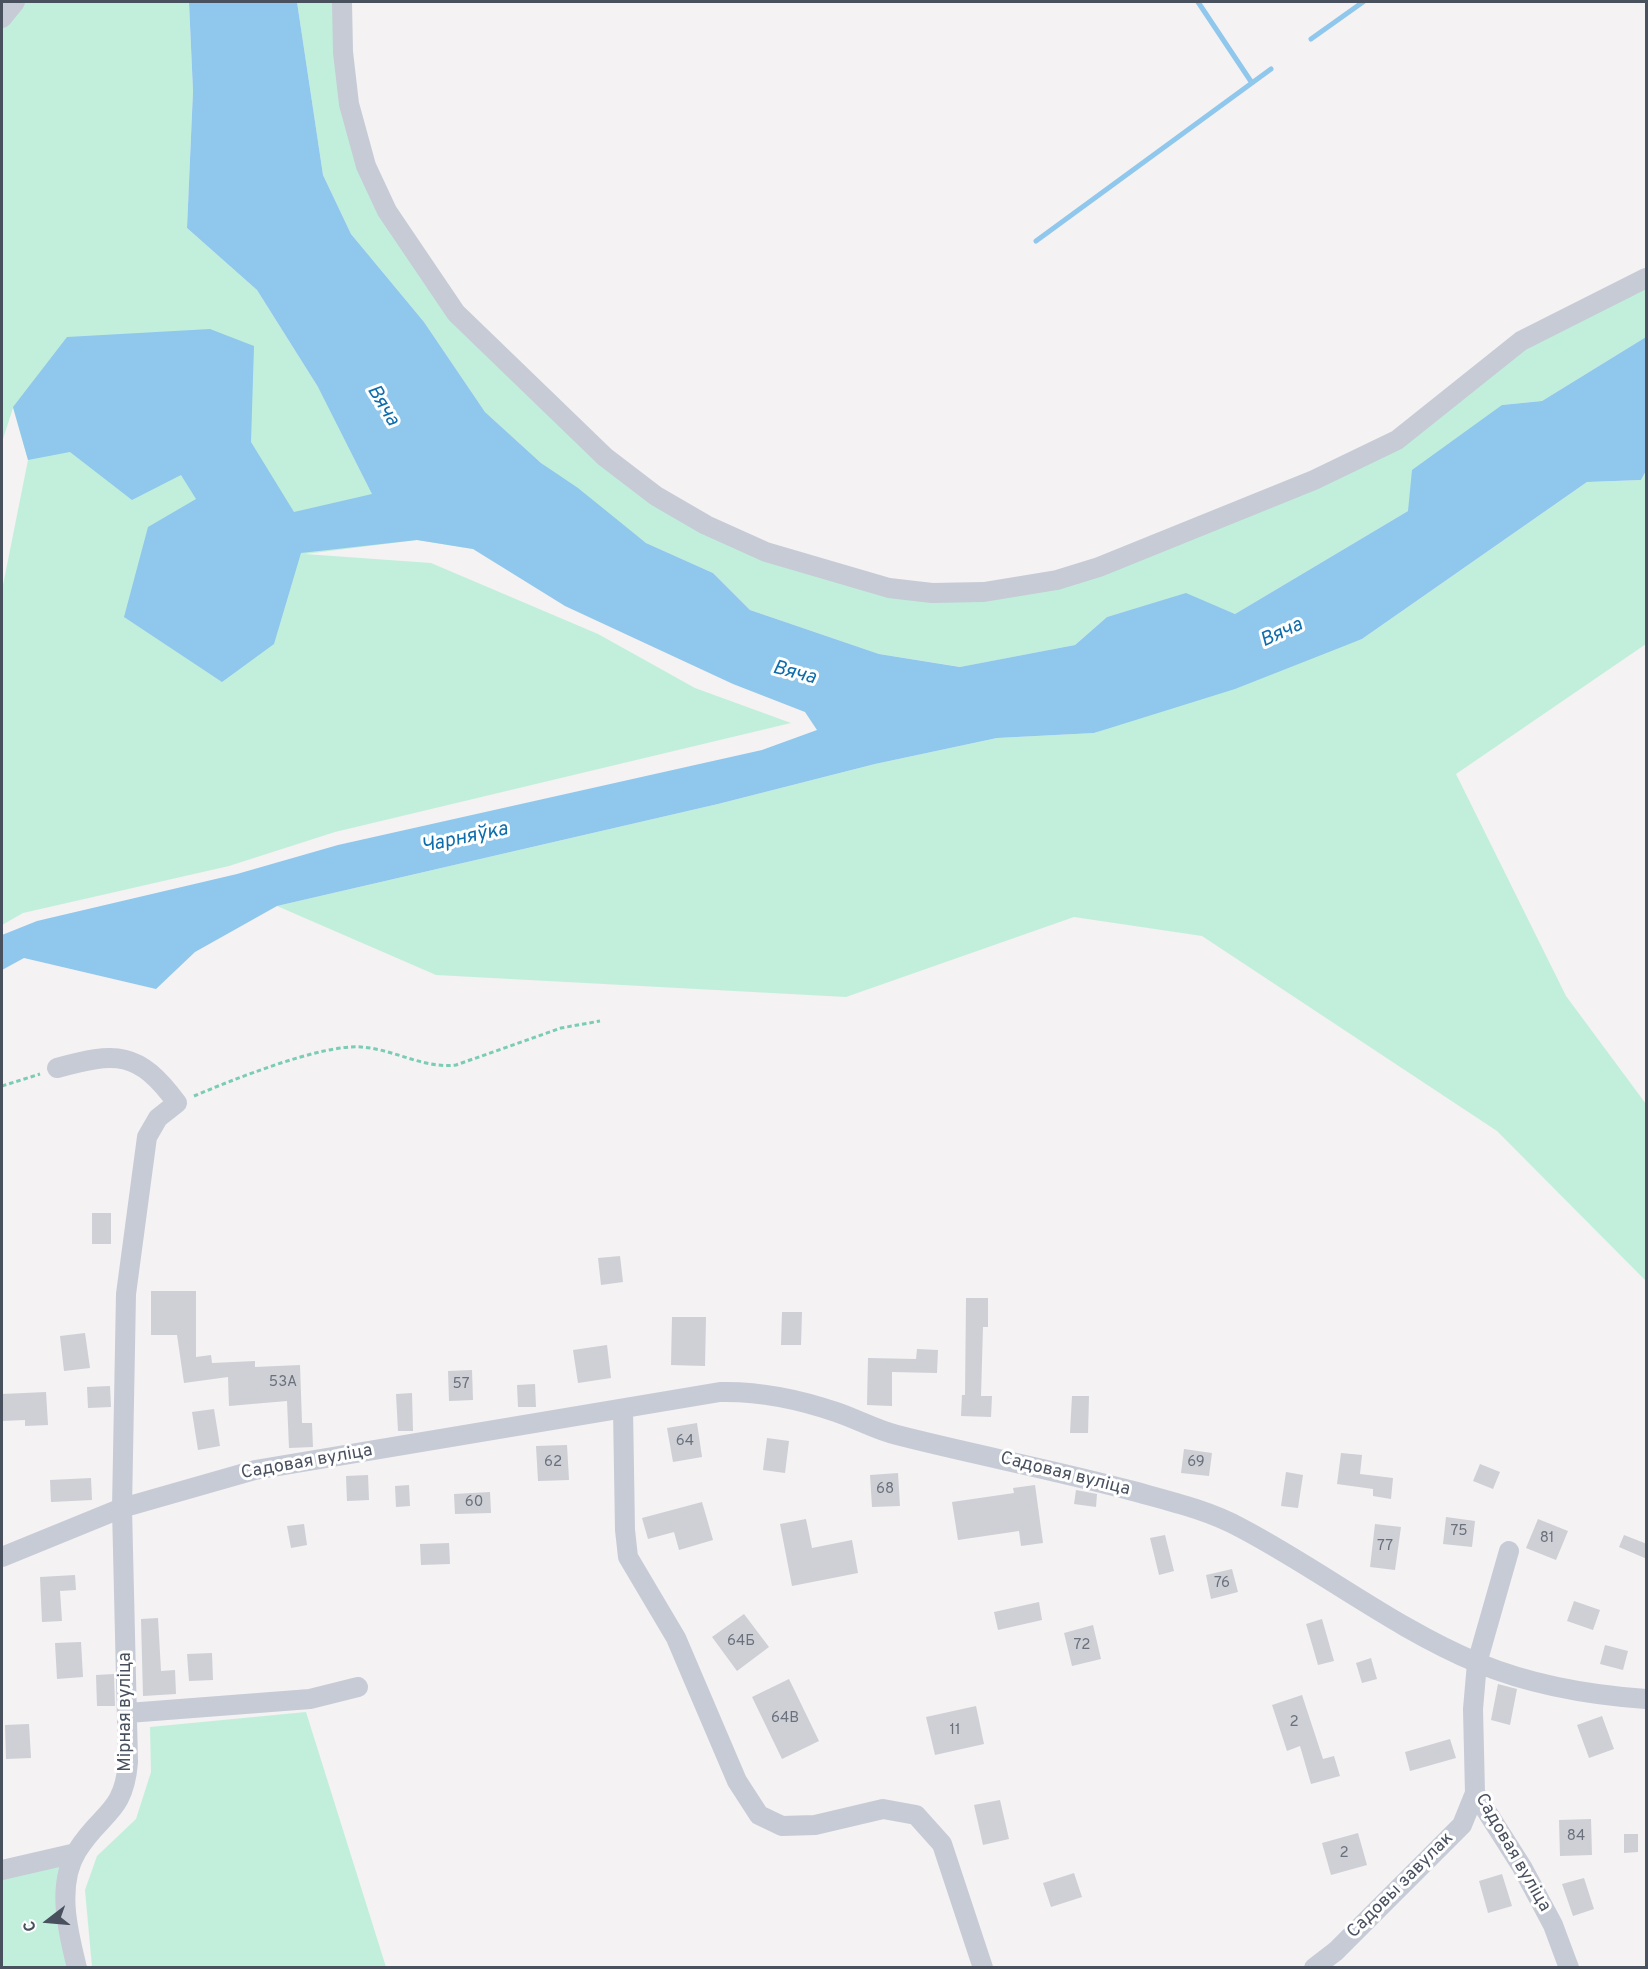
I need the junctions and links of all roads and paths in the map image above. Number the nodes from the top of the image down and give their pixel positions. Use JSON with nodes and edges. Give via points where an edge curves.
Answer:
{"nodes":[{"id":1,"x":15,"y":2,"type":"edge"},
{"id":2,"x":342,"y":2,"type":"edge"},
{"id":3,"x":2,"y":18,"type":"edge"},
{"id":4,"x":1647,"y":278,"type":"edge"},
{"id":5,"x":600,"y":1020,"type":"dead end"},
{"id":6,"x":57,"y":1068,"type":"joint"},
{"id":7,"x":2,"y":1086,"type":"edge"},
{"id":8,"x":177,"y":1103,"type":"junction"},
{"id":9,"x":623,"y":1409,"type":"junction"},
{"id":10,"x":122,"y":1508,"type":"junction"},
{"id":11,"x":1509,"y":1551,"type":"dead end"},
{"id":12,"x":2,"y":1557,"type":"edge"},
{"id":13,"x":1477,"y":1663,"type":"junction"},
{"id":14,"x":358,"y":1687,"type":"dead end"},
{"id":15,"x":1647,"y":1699,"type":"edge"},
{"id":16,"x":128,"y":1713,"type":"junction"},
{"id":17,"x":1475,"y":1793,"type":"junction"},
{"id":18,"x":76,"y":1853,"type":"junction"},
{"id":19,"x":2,"y":1870,"type":"edge"},
{"id":20,"x":77,"y":1968,"type":"edge"},
{"id":21,"x":983,"y":1968,"type":"edge"},
{"id":22,"x":1314,"y":1968,"type":"edge"},
{"id":23,"x":1569,"y":1968,"type":"edge"}],
"edges":[{"from":1,"to":3,"type":"street"},
{"from":2,"to":4,"type":"street","via":[[349,104],[366,166],[387,211],[456,313],[605,457],[656,496],[706,525],[766,552],[889,588],[932,593],[984,592],[1057,580],[1099,567],[1314,480],[1397,440],[1521,341]]},
{"from":5,"to":8,"type":"path","via":[[561,1028],[456,1065],[440,1067],[362,1047],[330,1050],[224,1083]]},
{"from":6,"to":7,"type":"path"},
{"from":6,"to":8,"type":"street","via":[[97,1057],[124,1057],[164,1084]]},
{"from":8,"to":10,"type":"street","name":"Мірная вуліца","via":[[158,1118],[147,1137],[142,1163],[126,1294]]},
{"from":9,"to":10,"type":"street","name":"Садовая вуліца","via":[[255,1470]]},
{"from":9,"to":13,"type":"street","name":"Садовая вуліца","via":[[720,1392],[781,1396],[894,1434],[1180,1504],[1239,1526],[1410,1629]]},
{"from":9,"to":21,"type":"street","via":[[628,1557],[676,1638],[737,1781],[759,1815],[782,1826],[815,1824],[883,1809],[916,1815],[942,1844]]},
{"from":10,"to":12,"type":"street","name":"Садовая вуліца"},
{"from":10,"to":16,"type":"street","name":"Мірная вуліца"},
{"from":11,"to":13,"type":"street"},
{"from":13,"to":15,"type":"street","name":"Садовая вуліца","via":[[1532,1681],[1604,1696]]},
{"from":13,"to":17,"type":"street","name":"Садовая вуліца","via":[[1473,1709]]},
{"from":14,"to":16,"type":"street","via":[[310,1699]]},
{"from":16,"to":18,"type":"street","name":"Мірная вуліца","via":[[128,1762],[122,1797]]},
{"from":17,"to":22,"type":"street","name":"Садовы завулак","via":[[1462,1826]]},
{"from":17,"to":23,"type":"street","name":"Садовая вуліца","via":[[1522,1867],[1553,1925]]},
{"from":18,"to":19,"type":"street"},
{"from":18,"to":20,"type":"street","name":"Мірная вуліца","via":[[66,1894],[67,1922]]}]}
